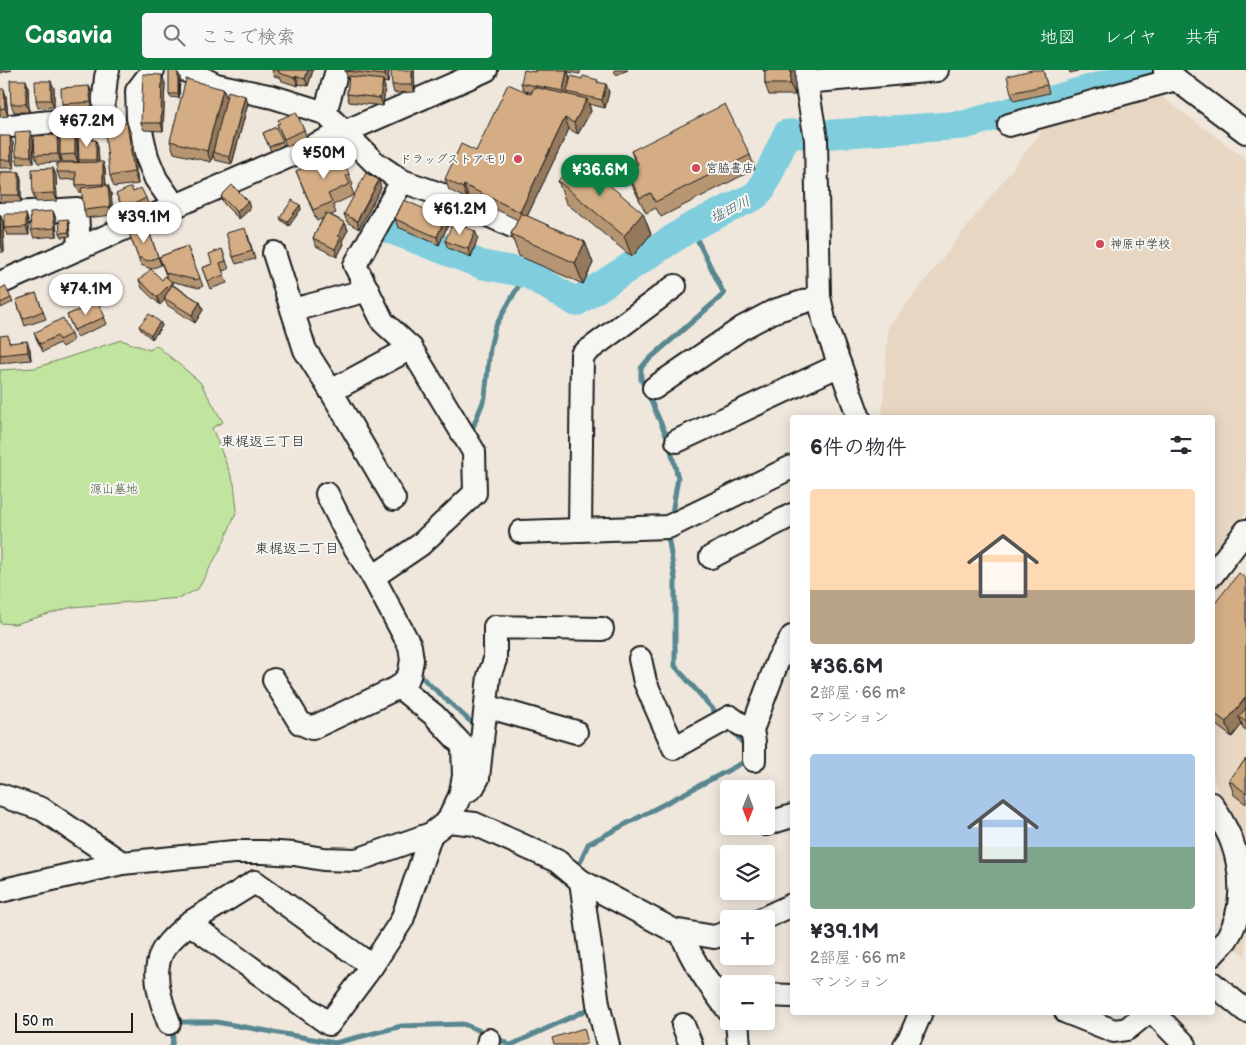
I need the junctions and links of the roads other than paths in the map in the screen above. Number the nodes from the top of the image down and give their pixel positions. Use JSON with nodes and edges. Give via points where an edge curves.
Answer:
{"nodes":[{"id":1,"x":108,"y":70,"type":"edge"},
{"id":2,"x":153,"y":70,"type":"edge"},
{"id":3,"x":185,"y":70,"type":"edge"},
{"id":4,"x":338,"y":70,"type":"edge"},
{"id":5,"x":486,"y":70,"type":"edge"},
{"id":6,"x":937,"y":70,"type":"edge"},
{"id":7,"x":1170,"y":75,"type":"edge"},
{"id":8,"x":805,"y":76,"type":"edge"},
{"id":9,"x":325,"y":113,"type":"junction"},
{"id":10,"x":1009,"y":125,"type":"dead end"},
{"id":11,"x":0,"y":127,"type":"edge"},
{"id":12,"x":345,"y":132,"type":"junction"},
{"id":13,"x":1246,"y":132,"type":"edge"},
{"id":14,"x":402,"y":181,"type":"junction"},
{"id":15,"x":175,"y":206,"type":"junction"},
{"id":16,"x":0,"y":214,"type":"edge"},
{"id":17,"x":512,"y":226,"type":"dead end"},
{"id":18,"x":79,"y":248,"type":"junction"},
{"id":19,"x":274,"y":253,"type":"dead end"},
{"id":20,"x":0,"y":282,"type":"edge"},
{"id":21,"x":675,"y":286,"type":"dead end"},
{"id":22,"x":368,"y":290,"type":"junction"},
{"id":23,"x":819,"y":297,"type":"junction"},
{"id":24,"x":293,"y":310,"type":"junction"},
{"id":25,"x":411,"y":348,"type":"junction"},
{"id":26,"x":840,"y":365,"type":"junction"},
{"id":27,"x":654,"y":388,"type":"dead end"},
{"id":28,"x":331,"y":391,"type":"junction"},
{"id":29,"x":858,"y":415,"type":"edge"},
{"id":30,"x":677,"y":441,"type":"dead end"},
{"id":31,"x":790,"y":467,"type":"edge"},
{"id":32,"x":327,"y":494,"type":"dead end"},
{"id":33,"x":394,"y":499,"type":"dead end"},
{"id":34,"x":790,"y":517,"type":"edge"},
{"id":35,"x":580,"y":530,"type":"junction"},
{"id":36,"x":1246,"y":531,"type":"edge"},
{"id":37,"x":521,"y":532,"type":"dead end"},
{"id":38,"x":711,"y":557,"type":"dead end"},
{"id":39,"x":1215,"y":571,"type":"edge"},
{"id":40,"x":374,"y":577,"type":"junction"},
{"id":41,"x":602,"y":629,"type":"dead end"},
{"id":42,"x":790,"y":640,"type":"edge"},
{"id":43,"x":640,"y":659,"type":"dead end"},
{"id":44,"x":274,"y":680,"type":"dead end"},
{"id":45,"x":399,"y":687,"type":"junction"},
{"id":46,"x":486,"y":706,"type":"junction"},
{"id":47,"x":752,"y":730,"type":"junction"},
{"id":48,"x":576,"y":732,"type":"dead end"},
{"id":49,"x":754,"y":760,"type":"dead end"},
{"id":50,"x":0,"y":795,"type":"edge"},
{"id":51,"x":460,"y":796,"type":"junction"},
{"id":52,"x":1215,"y":810,"type":"edge"},
{"id":53,"x":790,"y":817,"type":"edge"},
{"id":54,"x":775,"y":821,"type":"edge"},
{"id":55,"x":440,"y":828,"type":"junction"},
{"id":56,"x":122,"y":863,"type":"junction"},
{"id":57,"x":581,"y":881,"type":"junction"},
{"id":58,"x":0,"y":891,"type":"edge"},
{"id":59,"x":790,"y":906,"type":"edge"},
{"id":60,"x":775,"y":913,"type":"edge"},
{"id":61,"x":189,"y":924,"type":"junction"},
{"id":62,"x":681,"y":932,"type":"junction"},
{"id":63,"x":720,"y":935,"type":"edge"},
{"id":64,"x":1215,"y":952,"type":"edge"},
{"id":65,"x":372,"y":966,"type":"junction"},
{"id":66,"x":1215,"y":985,"type":"edge"},
{"id":67,"x":775,"y":995,"type":"edge"},
{"id":68,"x":790,"y":996,"type":"edge"},
{"id":69,"x":720,"y":999,"type":"edge"},
{"id":70,"x":1246,"y":1011,"type":"edge"},
{"id":71,"x":920,"y":1015,"type":"edge"},
{"id":72,"x":1073,"y":1015,"type":"edge"},
{"id":73,"x":1152,"y":1015,"type":"edge"},
{"id":74,"x":1155,"y":1015,"type":"edge"},
{"id":75,"x":169,"y":1023,"type":"dead end"},
{"id":76,"x":738,"y":1030,"type":"edge"},
{"id":77,"x":608,"y":1045,"type":"edge"},
{"id":78,"x":739,"y":1045,"type":"edge"},
{"id":79,"x":904,"y":1045,"type":"edge"},
{"id":80,"x":1184,"y":1045,"type":"edge"}],
"edges":[{"from":1,"to":11,"type":"street","via":[[103,124]]},
{"from":2,"to":15,"type":"street","via":[[137,91],[138,118],[153,172]]},
{"from":3,"to":9,"type":"street","via":[[216,85],[273,97]]},
{"from":4,"to":9,"type":"street"},
{"from":5,"to":12,"type":"street"},
{"from":6,"to":8,"type":"street"},
{"from":7,"to":10,"type":"street"},
{"from":7,"to":13,"type":"street"},
{"from":8,"to":23,"type":"street","via":[[815,134]]},
{"from":9,"to":12,"type":"street"},
{"from":12,"to":14,"type":"street","via":[[374,162]]},
{"from":12,"to":15,"type":"street"},
{"from":14,"to":17,"type":"street","via":[[448,197]]},
{"from":14,"to":22,"type":"street","via":[[355,265]]},
{"from":15,"to":18,"type":"street"},
{"from":16,"to":18,"type":"street","via":[[77,209]]},
{"from":18,"to":20,"type":"street"},
{"from":19,"to":24,"type":"street"},
{"from":21,"to":35,"type":"street","via":[[582,355]]},
{"from":22,"to":24,"type":"street"},
{"from":22,"to":25,"type":"street","via":[[383,322]]},
{"from":23,"to":26,"type":"street"},
{"from":23,"to":27,"type":"street","via":[[774,311],[742,328]]},
{"from":24,"to":28,"type":"street","via":[[305,350]]},
{"from":25,"to":28,"type":"street"},
{"from":25,"to":40,"type":"street","via":[[474,452],[475,493],[420,545]]},
{"from":26,"to":29,"type":"street"},
{"from":26,"to":30,"type":"street"},
{"from":28,"to":33,"type":"street"},
{"from":31,"to":35,"type":"street","via":[[668,527]]},
{"from":32,"to":40,"type":"street"},
{"from":34,"to":38,"type":"street"},
{"from":35,"to":37,"type":"street"},
{"from":36,"to":39,"type":"street"},
{"from":40,"to":45,"type":"street","via":[[410,646],[409,676]]},
{"from":41,"to":46,"type":"street","via":[[495,627],[495,660],[489,676]]},
{"from":42,"to":47,"type":"street","via":[[778,660]]},
{"from":43,"to":47,"type":"street","via":[[645,682],[674,748],[730,717]]},
{"from":44,"to":45,"type":"street","via":[[300,724],[312,728]]},
{"from":45,"to":51,"type":"street","via":[[434,715],[463,746],[464,776]]},
{"from":46,"to":48,"type":"street"},
{"from":46,"to":51,"type":"street","via":[[478,778],[473,787]]},
{"from":47,"to":49,"type":"street"},
{"from":50,"to":56,"type":"street","via":[[42,808]]},
{"from":51,"to":55,"type":"street"},
{"from":52,"to":64,"type":"street","via":[[1236,854],[1240,893],[1238,917],[1226,940]]},
{"from":53,"to":54,"type":"street"},
{"from":55,"to":56,"type":"street","via":[[356,860],[234,852]]},
{"from":55,"to":57,"type":"street","via":[[475,824],[557,861]]},
{"from":55,"to":65,"type":"street","via":[[402,920]]},
{"from":56,"to":58,"type":"street"},
{"from":57,"to":62,"type":"street"},
{"from":57,"to":77,"type":"street","via":[[598,1004]]},
{"from":59,"to":60,"type":"street"},
{"from":61,"to":65,"type":"street","via":[[255,882]]},
{"from":61,"to":65,"type":"street","via":[[329,1024]]},
{"from":61,"to":75,"type":"street","via":[[162,952],[158,966],[159,993]]},
{"from":62,"to":63,"type":"street"},
{"from":62,"to":69,"type":"street","via":[[705,980]]},
{"from":66,"to":70,"type":"street"},
{"from":67,"to":68,"type":"street"},
{"from":71,"to":79,"type":"street"},
{"from":72,"to":73,"type":"street","via":[[1114,1032],[1127,1029]]},
{"from":74,"to":80,"type":"street"},
{"from":76,"to":78,"type":"street"}]}
